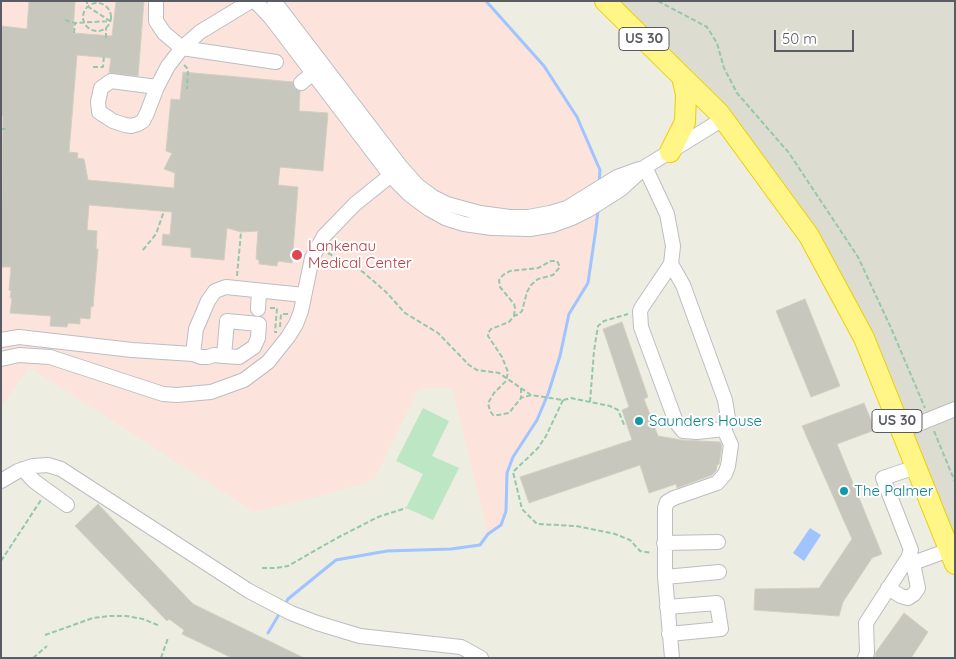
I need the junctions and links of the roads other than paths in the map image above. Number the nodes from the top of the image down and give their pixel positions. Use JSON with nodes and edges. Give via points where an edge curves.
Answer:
{"nodes":[{"id":1,"x":156,"y":1,"type":"edge"},
{"id":2,"x":253,"y":1,"type":"edge"},
{"id":3,"x":274,"y":1,"type":"edge"},
{"id":4,"x":605,"y":1,"type":"edge"},
{"id":5,"x":182,"y":48,"type":"junction"},
{"id":6,"x":276,"y":62,"type":"dead end"},
{"id":7,"x":313,"y":74,"type":"junction"},
{"id":8,"x":682,"y":77,"type":"junction"},
{"id":9,"x":301,"y":83,"type":"dead end"},
{"id":10,"x":157,"y":87,"type":"dead end"},
{"id":11,"x":723,"y":119,"type":"junction"},
{"id":12,"x":670,"y":152,"type":"junction"},
{"id":13,"x":645,"y":167,"type":"junction"},
{"id":14,"x":396,"y":172,"type":"junction"},
{"id":15,"x":671,"y":264,"type":"junction"},
{"id":16,"x":259,"y":291,"type":"junction"},
{"id":17,"x":304,"y":295,"type":"junction"},
{"id":18,"x":258,"y":308,"type":"road end"},
{"id":19,"x":1,"y":340,"type":"edge"},
{"id":20,"x":193,"y":354,"type":"junction"},
{"id":21,"x":219,"y":355,"type":"dead end"},
{"id":22,"x":1,"y":359,"type":"edge"},
{"id":23,"x":955,"y":409,"type":"edge"},
{"id":24,"x":724,"y":429,"type":"junction"},
{"id":25,"x":901,"y":431,"type":"junction"},
{"id":26,"x":916,"y":467,"type":"junction"},
{"id":27,"x":23,"y":470,"type":"junction"},
{"id":28,"x":1,"y":481,"type":"edge"},
{"id":29,"x":67,"y":505,"type":"dead end"},
{"id":30,"x":718,"y":542,"type":"dead end"},
{"id":31,"x":664,"y":549,"type":"junction"},
{"id":32,"x":952,"y":557,"type":"edge"},
{"id":33,"x":911,"y":560,"type":"junction"},
{"id":34,"x":719,"y":572,"type":"dead end"},
{"id":35,"x":665,"y":577,"type":"junction"},
{"id":36,"x":888,"y":588,"type":"junction"},
{"id":37,"x":667,"y":607,"type":"junction"},
{"id":38,"x":670,"y":634,"type":"junction"},
{"id":39,"x":460,"y":652,"type":"edge"},
{"id":40,"x":481,"y":658,"type":"edge"},
{"id":41,"x":672,"y":658,"type":"edge"},
{"id":42,"x":865,"y":658,"type":"edge"}],
"edges":[{"from":1,"to":5,"type":"lane","via":[[156,22]]},
{"from":2,"to":5,"type":"lane","via":[[200,32]]},
{"from":2,"to":7,"type":"lane","via":[[271,18]]},
{"from":3,"to":14,"type":"lane"},
{"from":4,"to":8,"type":"highway","number":"US 30"},
{"from":5,"to":6,"type":"lane"},
{"from":5,"to":10,"type":"lane"},
{"from":7,"to":9,"type":"lane"},
{"from":7,"to":14,"type":"lane"},
{"from":8,"to":11,"type":"highway","number":"US 30"},
{"from":8,"to":12,"type":"highway","via":[[686,122]]},
{"from":11,"to":12,"type":"lane"},
{"from":11,"to":25,"type":"highway","number":"US 30","via":[[809,236],[864,338]]},
{"from":12,"to":13,"type":"lane"},
{"from":13,"to":14,"type":"lane","via":[[553,225],[530,229],[492,228],[445,218],[410,195]]},
{"from":13,"to":15,"type":"lane","via":[[667,214],[672,235]]},
{"from":14,"to":17,"type":"lane","via":[[355,204],[324,236],[309,268]]},
{"from":15,"to":24,"type":"lane","via":[[683,285],[725,400],[728,418]]},
{"from":15,"to":24,"type":"lane","via":[[642,306],[641,327],[676,422],[683,431]]},
{"from":16,"to":17,"type":"lane"},
{"from":16,"to":18,"type":"lane"},
{"from":16,"to":20,"type":"lane","via":[[226,288],[215,291],[196,329]]},
{"from":17,"to":22,"type":"lane","via":[[296,324],[268,362],[244,380],[211,392],[163,394],[50,357],[19,355]]},
{"from":19,"to":20,"type":"lane","via":[[19,337]]},
{"from":20,"to":21,"type":"lane","via":[[202,350]]},
{"from":23,"to":25,"type":"lane"},
{"from":24,"to":31,"type":"lane","via":[[731,446],[724,474],[717,483],[667,502]]},
{"from":25,"to":26,"type":"highway","number":"US 30"},
{"from":26,"to":32,"type":"highway","number":"US 30"},
{"from":26,"to":33,"type":"lane","via":[[883,478],[911,550]]},
{"from":27,"to":28,"type":"lane"},
{"from":27,"to":29,"type":"lane"},
{"from":27,"to":39,"type":"lane","via":[[48,465],[68,472],[249,591],[291,613],[360,636]]},
{"from":30,"to":31,"type":"lane"},
{"from":31,"to":35,"type":"lane"},
{"from":32,"to":33,"type":"lane"},
{"from":33,"to":36,"type":"lane"},
{"from":33,"to":36,"type":"lane","via":[[918,588],[914,594],[908,598]]},
{"from":34,"to":35,"type":"lane"},
{"from":35,"to":37,"type":"lane"},
{"from":36,"to":42,"type":"lane","via":[[866,623]]},
{"from":37,"to":38,"type":"lane"},
{"from":37,"to":38,"type":"lane","via":[[717,602],[721,629]]},
{"from":38,"to":41,"type":"lane"},
{"from":39,"to":40,"type":"lane"}]}
